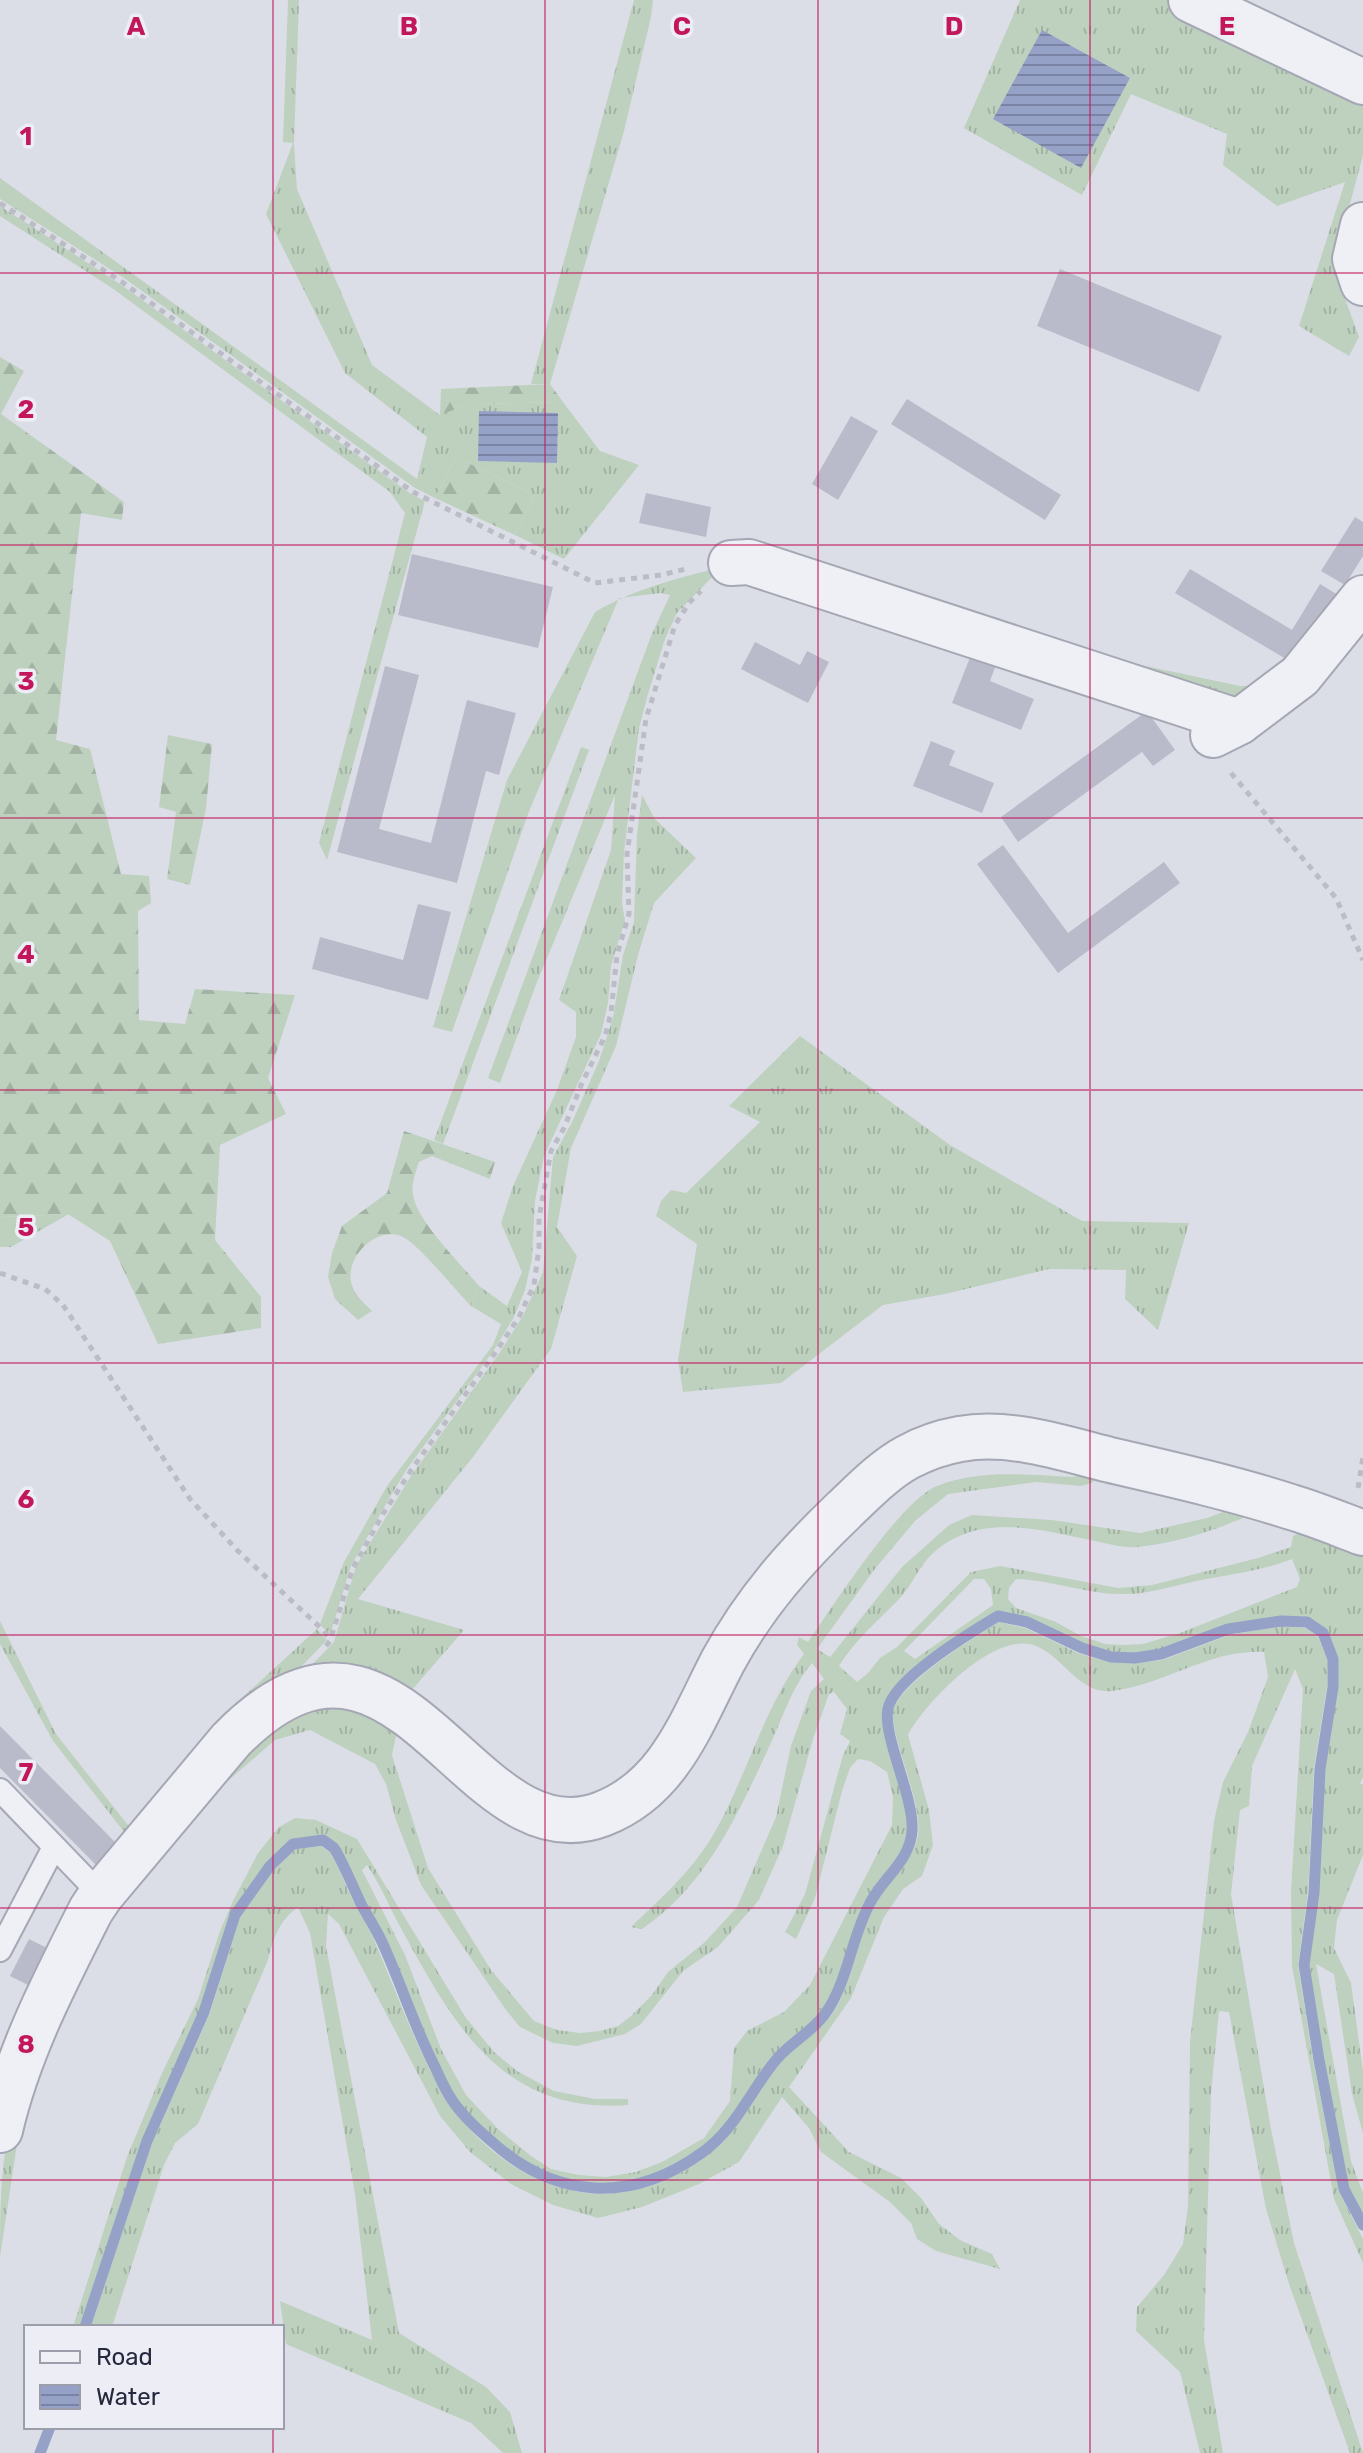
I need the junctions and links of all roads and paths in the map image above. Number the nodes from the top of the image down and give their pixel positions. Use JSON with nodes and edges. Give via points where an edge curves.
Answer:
{"nodes":[{"id":1,"x":1191,"y":0,"type":"edge"},
{"id":2,"x":1363,"y":82,"type":"edge"},
{"id":3,"x":0,"y":203,"type":"edge"},
{"id":4,"x":1363,"y":225,"type":"edge"},
{"id":5,"x":1363,"y":283,"type":"edge"},
{"id":6,"x":731,"y":563,"type":"junction"},
{"id":7,"x":1363,"y":598,"type":"edge"},
{"id":8,"x":1221,"y":731,"type":"junction"},
{"id":9,"x":1363,"y":960,"type":"edge"},
{"id":10,"x":0,"y":1273,"type":"edge"},
{"id":11,"x":1363,"y":1533,"type":"edge"},
{"id":12,"x":330,"y":1641,"type":"junction"},
{"id":13,"x":320,"y":1652,"type":"dead end"},
{"id":14,"x":0,"y":1790,"type":"edge"},
{"id":15,"x":54,"y":1847,"type":"junction"},
{"id":16,"x":101,"y":1895,"type":"junction"},
{"id":17,"x":0,"y":1950,"type":"edge"},
{"id":18,"x":0,"y":2130,"type":"edge"}],
"edges":[{"from":1,"to":2,"type":"street"},
{"from":3,"to":6,"type":"path","via":[[122,282],[413,492],[595,583]]},
{"from":4,"to":5,"type":"street","via":[[1355,259]]},
{"from":6,"to":8,"type":"street","via":[[749,562]]},
{"from":6,"to":12,"type":"path","via":[[689,603],[675,625],[650,705],[627,854],[629,914],[617,955],[611,1013],[551,1151],[534,1285],[513,1326],[371,1535],[353,1568]]},
{"from":7,"to":8,"type":"street","via":[[1300,676]]},
{"from":8,"to":9,"type":"path","via":[[1336,898]]},
{"from":10,"to":12,"type":"path","via":[[45,1289],[63,1305],[190,1499]]},
{"from":11,"to":16,"type":"street","via":[[1291,1507],[1043,1443],[996,1436],[941,1444],[891,1469],[793,1560],[738,1633],[668,1764],[624,1804],[591,1818],[535,1812],[504,1794],[389,1702],[354,1688],[313,1688],[295,1692],[254,1717]]},
{"from":12,"to":13,"type":"path"},
{"from":14,"to":15,"type":"lane"},
{"from":15,"to":16,"type":"lane"},
{"from":15,"to":17,"type":"lane"},
{"from":16,"to":18,"type":"street","via":[[37,2020]]}]}
